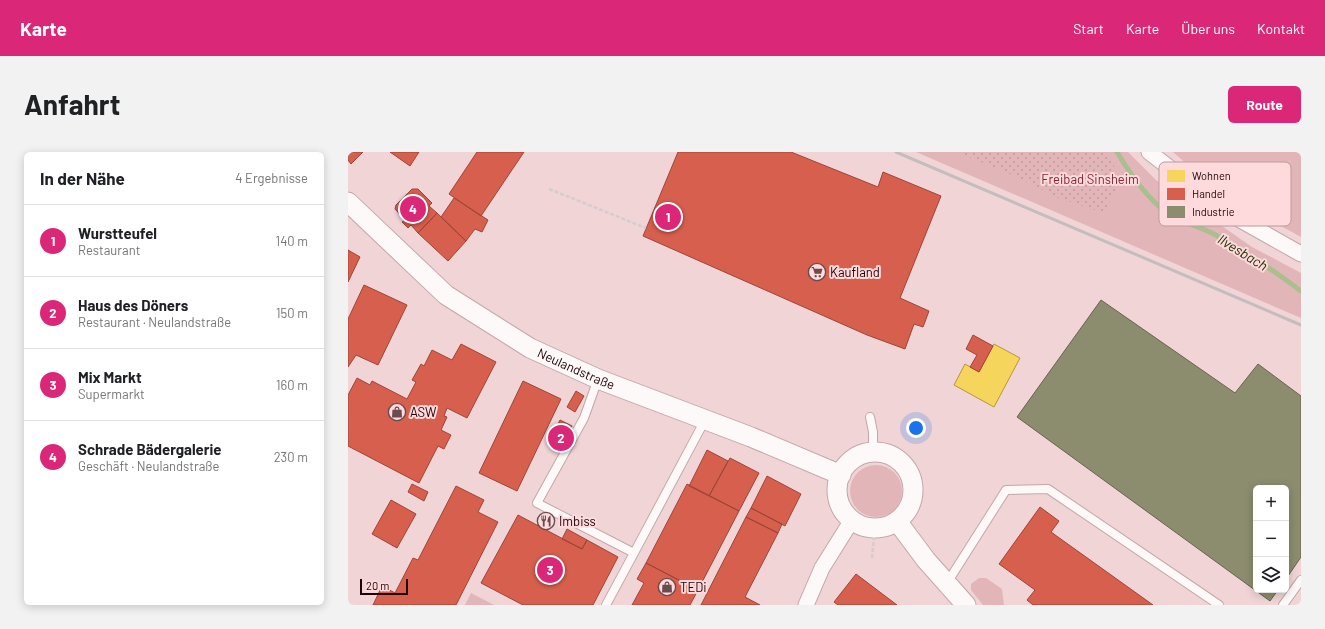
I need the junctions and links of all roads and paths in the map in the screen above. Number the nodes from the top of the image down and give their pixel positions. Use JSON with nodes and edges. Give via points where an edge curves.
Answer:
{"nodes":[{"id":1,"x":1149,"y":152,"type":"edge"},
{"id":2,"x":1162,"y":162,"type":"edge"},
{"id":3,"x":549,"y":189,"type":"dead end"},
{"id":4,"x":348,"y":202,"type":"edge"},
{"id":5,"x":1251,"y":226,"type":"edge"},
{"id":6,"x":646,"y":228,"type":"dead end"},
{"id":7,"x":1301,"y":254,"type":"edge"},
{"id":8,"x":598,"y":379,"type":"junction"},
{"id":9,"x":870,"y":417,"type":"dead end"},
{"id":10,"x":705,"y":420,"type":"junction"},
{"id":11,"x":873,"y":453,"type":"junction"},
{"id":12,"x":841,"y":475,"type":"junction"},
{"id":13,"x":852,"y":520,"type":"junction"},
{"id":14,"x":897,"y":521,"type":"junction"},
{"id":15,"x":874,"y":537,"type":"dead end"},
{"id":16,"x":634,"y":553,"type":"junction"},
{"id":17,"x":872,"y":558,"type":"dead end"},
{"id":18,"x":1301,"y":580,"type":"edge"},
{"id":19,"x":947,"y":584,"type":"junction"},
{"id":20,"x":606,"y":605,"type":"edge"},
{"id":21,"x":806,"y":605,"type":"edge"},
{"id":22,"x":966,"y":605,"type":"edge"},
{"id":23,"x":1219,"y":605,"type":"edge"},
{"id":24,"x":1284,"y":605,"type":"edge"}],
"edges":[{"from":1,"to":2,"type":"street"},
{"from":3,"to":6,"type":"path"},
{"from":4,"to":8,"type":"street","name":"Neulandstraße","via":[[446,295],[530,348]]},
{"from":5,"to":7,"type":"street"},
{"from":8,"to":10,"type":"street","name":"Neulandstraße"},
{"from":8,"to":16,"type":"lane","via":[[584,418],[537,503]]},
{"from":9,"to":11,"type":"lane"},
{"from":10,"to":12,"type":"street","name":"Neulandstraße"},
{"from":10,"to":16,"type":"lane"},
{"from":11,"to":12,"type":"street","via":[[854,459]]},
{"from":11,"to":14,"type":"street","via":[[884,453],[894,457],[903,464],[913,483],[911,505]]},
{"from":12,"to":13,"type":"street","via":[[838,495],[842,509]]},
{"from":13,"to":14,"type":"street","via":[[862,526],[874,528],[886,527]]},
{"from":13,"to":21,"type":"street","via":[[822,568]]},
{"from":14,"to":19,"type":"street"},
{"from":15,"to":17,"type":"path"},
{"from":16,"to":20,"type":"lane"},
{"from":18,"to":24,"type":"lane"},
{"from":19,"to":22,"type":"street"},
{"from":19,"to":23,"type":"lane","via":[[1006,490],[1048,489]]}]}
